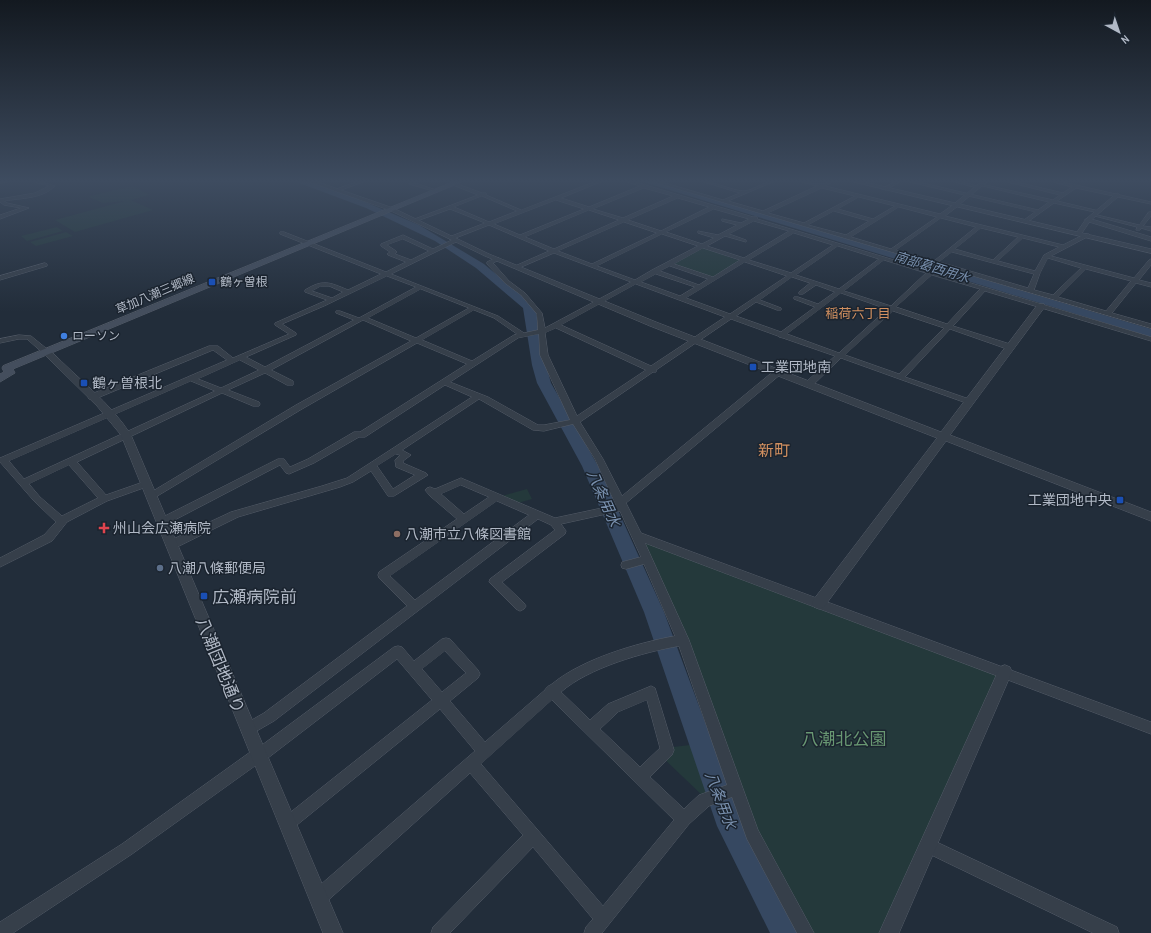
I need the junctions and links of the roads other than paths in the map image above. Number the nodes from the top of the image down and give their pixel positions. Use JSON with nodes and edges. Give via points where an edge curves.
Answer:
{"nodes":[{"id":1,"x":354,"y":225,"type":"edge"},
{"id":2,"x":424,"y":225,"type":"edge"},
{"id":3,"x":488,"y":225,"type":"edge"},
{"id":4,"x":490,"y":225,"type":"edge"},
{"id":5,"x":550,"y":225,"type":"edge"},
{"id":6,"x":613,"y":225,"type":"edge"},
{"id":7,"x":636,"y":225,"type":"edge"},
{"id":8,"x":678,"y":225,"type":"edge"},
{"id":9,"x":742,"y":225,"type":"edge"},
{"id":10,"x":771,"y":225,"type":"edge"},
{"id":11,"x":806,"y":225,"type":"edge"},
{"id":12,"x":868,"y":225,"type":"edge"},
{"id":13,"x":928,"y":225,"type":"edge"},
{"id":14,"x":974,"y":225,"type":"edge"},
{"id":15,"x":1042,"y":225,"type":"edge"},
{"id":16,"x":1085,"y":225,"type":"edge"},
{"id":17,"x":1104,"y":225,"type":"edge"},
{"id":18,"x":1135,"y":225,"type":"edge"},
{"id":19,"x":980,"y":226,"type":"junction"},
{"id":20,"x":1140,"y":226,"type":"junction"},
{"id":21,"x":1151,"y":229,"type":"edge"},
{"id":22,"x":793,"y":231,"type":"junction"},
{"id":23,"x":700,"y":232,"type":"dead end"},
{"id":24,"x":282,"y":233,"type":"dead end"},
{"id":25,"x":661,"y":233,"type":"junction"},
{"id":26,"x":1079,"y":233,"type":"junction"},
{"id":27,"x":1134,"y":233,"type":"junction"},
{"id":28,"x":1087,"y":235,"type":"junction"},
{"id":29,"x":721,"y":236,"type":"junction"},
{"id":30,"x":1022,"y":236,"type":"junction"},
{"id":31,"x":520,"y":237,"type":"junction"},
{"id":32,"x":847,"y":237,"type":"junction"},
{"id":33,"x":1151,"y":238,"type":"edge"},
{"id":34,"x":454,"y":239,"type":"junction"},
{"id":35,"x":744,"y":240,"type":"dead end"},
{"id":36,"x":308,"y":244,"type":"junction"},
{"id":37,"x":838,"y":244,"type":"junction"},
{"id":38,"x":702,"y":246,"type":"junction"},
{"id":39,"x":1064,"y":247,"type":"junction"},
{"id":40,"x":893,"y":250,"type":"junction"},
{"id":41,"x":951,"y":250,"type":"junction"},
{"id":42,"x":433,"y":251,"type":"junction"},
{"id":43,"x":554,"y":251,"type":"junction"},
{"id":44,"x":1151,"y":251,"type":"edge"},
{"id":45,"x":1046,"y":256,"type":"junction"},
{"id":46,"x":883,"y":258,"type":"junction"},
{"id":47,"x":497,"y":259,"type":"junction"},
{"id":48,"x":745,"y":260,"type":"junction"},
{"id":49,"x":995,"y":261,"type":"junction"},
{"id":50,"x":1151,"y":261,"type":"edge"},
{"id":51,"x":412,"y":262,"type":"junction"},
{"id":52,"x":936,"y":262,"type":"junction"},
{"id":53,"x":669,"y":264,"type":"junction"},
{"id":54,"x":45,"y":265,"type":"dead end"},
{"id":55,"x":592,"y":266,"type":"junction"},
{"id":56,"x":517,"y":267,"type":"junction"},
{"id":57,"x":1085,"y":267,"type":"junction"},
{"id":58,"x":654,"y":272,"type":"junction"},
{"id":59,"x":931,"y":272,"type":"junction"},
{"id":60,"x":1037,"y":273,"type":"junction"},
{"id":61,"x":386,"y":274,"type":"junction"},
{"id":62,"x":792,"y":275,"type":"junction"},
{"id":63,"x":0,"y":278,"type":"edge"},
{"id":64,"x":713,"y":279,"type":"junction"},
{"id":65,"x":1134,"y":281,"type":"junction"},
{"id":66,"x":634,"y":282,"type":"junction"},
{"id":67,"x":815,"y":283,"type":"junction"},
{"id":68,"x":1151,"y":285,"type":"edge"},
{"id":69,"x":421,"y":287,"type":"junction"},
{"id":70,"x":700,"y":287,"type":"junction"},
{"id":71,"x":984,"y":288,"type":"junction"},
{"id":72,"x":1031,"y":290,"type":"junction"},
{"id":73,"x":840,"y":291,"type":"junction"},
{"id":74,"x":348,"y":292,"type":"junction"},
{"id":75,"x":801,"y":293,"type":"dead end"},
{"id":76,"x":1055,"y":297,"type":"junction"},
{"id":77,"x":796,"y":298,"type":"dead end"},
{"id":78,"x":680,"y":299,"type":"junction"},
{"id":79,"x":332,"y":300,"type":"junction"},
{"id":80,"x":755,"y":300,"type":"junction"},
{"id":81,"x":599,"y":301,"type":"junction"},
{"id":82,"x":1040,"y":306,"type":"junction"},
{"id":83,"x":820,"y":307,"type":"junction"},
{"id":84,"x":474,"y":308,"type":"junction"},
{"id":85,"x":891,"y":308,"type":"junction"},
{"id":86,"x":779,"y":309,"type":"dead end"},
{"id":87,"x":338,"y":312,"type":"dead end"},
{"id":88,"x":1108,"y":313,"type":"junction"},
{"id":89,"x":730,"y":318,"type":"junction"},
{"id":90,"x":361,"y":319,"type":"junction"},
{"id":91,"x":556,"y":325,"type":"junction"},
{"id":92,"x":948,"y":326,"type":"junction"},
{"id":93,"x":1151,"y":326,"type":"edge"},
{"id":94,"x":541,"y":332,"type":"junction"},
{"id":95,"x":0,"y":334,"type":"edge"},
{"id":96,"x":522,"y":334,"type":"junction"},
{"id":97,"x":781,"y":336,"type":"junction"},
{"id":98,"x":1151,"y":339,"type":"edge"},
{"id":99,"x":3,"y":340,"type":"edge"},
{"id":100,"x":417,"y":340,"type":"junction"},
{"id":101,"x":697,"y":341,"type":"junction"},
{"id":102,"x":1010,"y":347,"type":"junction"},
{"id":103,"x":48,"y":353,"type":"junction"},
{"id":104,"x":838,"y":356,"type":"junction"},
{"id":105,"x":242,"y":358,"type":"junction"},
{"id":106,"x":233,"y":361,"type":"junction"},
{"id":107,"x":472,"y":364,"type":"junction"},
{"id":108,"x":4,"y":370,"type":"edge"},
{"id":109,"x":266,"y":370,"type":"junction"},
{"id":110,"x":653,"y":370,"type":"junction"},
{"id":111,"x":778,"y":372,"type":"junction"},
{"id":112,"x":0,"y":378,"type":"edge"},
{"id":113,"x":900,"y":378,"type":"junction"},
{"id":114,"x":192,"y":379,"type":"junction"},
{"id":115,"x":444,"y":382,"type":"junction"},
{"id":116,"x":290,"y":383,"type":"dead end"},
{"id":117,"x":809,"y":384,"type":"junction"},
{"id":118,"x":222,"y":391,"type":"junction"},
{"id":119,"x":92,"y":397,"type":"junction"},
{"id":120,"x":477,"y":397,"type":"junction"},
{"id":121,"x":969,"y":402,"type":"junction"},
{"id":122,"x":256,"y":404,"type":"dead end"},
{"id":123,"x":109,"y":414,"type":"junction"},
{"id":124,"x":575,"y":421,"type":"junction"},
{"id":125,"x":126,"y":435,"type":"junction"},
{"id":126,"x":943,"y":436,"type":"junction"},
{"id":127,"x":395,"y":450,"type":"junction"},
{"id":128,"x":71,"y":461,"type":"junction"},
{"id":129,"x":371,"y":465,"type":"junction"},
{"id":130,"x":23,"y":483,"type":"junction"},
{"id":131,"x":149,"y":490,"type":"junction"},
{"id":132,"x":496,"y":497,"type":"junction"},
{"id":133,"x":104,"y":499,"type":"junction"},
{"id":134,"x":620,"y":506,"type":"junction"},
{"id":135,"x":536,"y":515,"type":"junction"},
{"id":136,"x":1151,"y":516,"type":"edge"},
{"id":137,"x":463,"y":519,"type":"junction"},
{"id":138,"x":60,"y":521,"type":"junction"},
{"id":139,"x":162,"y":522,"type":"junction"},
{"id":140,"x":554,"y":522,"type":"junction"},
{"id":141,"x":637,"y":536,"type":"junction"},
{"id":142,"x":172,"y":545,"type":"junction"},
{"id":143,"x":644,"y":560,"type":"junction"},
{"id":144,"x":0,"y":562,"type":"edge"},
{"id":145,"x":626,"y":565,"type":"dead end"},
{"id":146,"x":819,"y":603,"type":"junction"},
{"id":147,"x":414,"y":606,"type":"junction"},
{"id":148,"x":520,"y":606,"type":"dead end"},
{"id":149,"x":678,"y":641,"type":"junction"},
{"id":150,"x":414,"y":668,"type":"junction"},
{"id":151,"x":1005,"y":672,"type":"junction"},
{"id":152,"x":551,"y":691,"type":"junction"},
{"id":153,"x":441,"y":702,"type":"junction"},
{"id":154,"x":1151,"y":728,"type":"edge"},
{"id":155,"x":590,"y":729,"type":"junction"},
{"id":156,"x":248,"y":730,"type":"junction"},
{"id":157,"x":484,"y":751,"type":"junction"},
{"id":158,"x":258,"y":756,"type":"junction"},
{"id":159,"x":471,"y":763,"type":"junction"},
{"id":160,"x":641,"y":776,"type":"junction"},
{"id":161,"x":736,"y":789,"type":"junction"},
{"id":162,"x":684,"y":819,"type":"junction"},
{"id":163,"x":287,"y":824,"type":"junction"},
{"id":164,"x":532,"y":837,"type":"junction"},
{"id":165,"x":928,"y":846,"type":"junction"},
{"id":166,"x":318,"y":898,"type":"junction"},
{"id":167,"x":604,"y":919,"type":"junction"},
{"id":168,"x":0,"y":932,"type":"edge"},
{"id":169,"x":333,"y":933,"type":"edge"},
{"id":170,"x":440,"y":933,"type":"edge"},
{"id":171,"x":592,"y":933,"type":"edge"},
{"id":172,"x":806,"y":933,"type":"edge"},
{"id":173,"x":889,"y":933,"type":"edge"},
{"id":174,"x":1111,"y":933,"type":"edge"}],
"edges":[{"from":1,"to":36,"type":"main road","name":"草加八潮三郷線"},
{"from":2,"to":34,"type":"street"},
{"from":3,"to":34,"type":"street"},
{"from":4,"to":31,"type":"street"},
{"from":5,"to":31,"type":"street"},
{"from":6,"to":43,"type":"street"},
{"from":7,"to":25,"type":"street"},
{"from":8,"to":25,"type":"street"},
{"from":9,"to":29,"type":"street"},
{"from":10,"to":22,"type":"street"},
{"from":11,"to":32,"type":"street"},
{"from":12,"to":32,"type":"street"},
{"from":13,"to":40,"type":"street"},
{"from":14,"to":19,"type":"street"},
{"from":15,"to":26,"type":"street"},
{"from":16,"to":26,"type":"street"},
{"from":17,"to":27,"type":"street"},
{"from":18,"to":20,"type":"street"},
{"from":19,"to":30,"type":"street"},
{"from":19,"to":41,"type":"street"},
{"from":20,"to":21,"type":"street"},
{"from":20,"to":27,"type":"street"},
{"from":22,"to":37,"type":"street"},
{"from":22,"to":48,"type":"street"},
{"from":23,"to":29,"type":"street"},
{"from":24,"to":36,"type":"street"},
{"from":25,"to":38,"type":"street"},
{"from":25,"to":55,"type":"street"},
{"from":26,"to":28,"type":"street"},
{"from":27,"to":33,"type":"street"},
{"from":28,"to":39,"type":"street"},
{"from":28,"to":44,"type":"street"},
{"from":29,"to":35,"type":"street"},
{"from":29,"to":38,"type":"street"},
{"from":30,"to":39,"type":"street"},
{"from":30,"to":49,"type":"street"},
{"from":31,"to":43,"type":"street"},
{"from":32,"to":40,"type":"street"},
{"from":34,"to":42,"type":"street"},
{"from":34,"to":47,"type":"street"},
{"from":36,"to":61,"type":"street"},
{"from":36,"to":103,"type":"main road","name":"草加八潮三郷線"},
{"from":37,"to":46,"type":"street"},
{"from":37,"to":62,"type":"street"},
{"from":38,"to":48,"type":"street"},
{"from":38,"to":53,"type":"street"},
{"from":39,"to":45,"type":"street"},
{"from":40,"to":52,"type":"street"},
{"from":41,"to":49,"type":"street"},
{"from":41,"to":52,"type":"street"},
{"from":42,"to":51,"type":"street"},
{"from":42,"to":51,"type":"street","via":[[403,237],[383,245],[394,252],[390,254]]},
{"from":43,"to":55,"type":"street"},
{"from":43,"to":56,"type":"street"},
{"from":45,"to":57,"type":"street"},
{"from":45,"to":60,"type":"street"},
{"from":46,"to":59,"type":"street"},
{"from":46,"to":73,"type":"street"},
{"from":47,"to":56,"type":"street"},
{"from":47,"to":94,"type":"street","via":[[489,263],[523,294],[540,314]]},
{"from":48,"to":62,"type":"street"},
{"from":48,"to":64,"type":"street"},
{"from":49,"to":60,"type":"street"},
{"from":50,"to":65,"type":"street"},
{"from":51,"to":61,"type":"street"},
{"from":52,"to":72,"type":"street"},
{"from":53,"to":58,"type":"street"},
{"from":53,"to":64,"type":"street"},
{"from":54,"to":63,"type":"street"},
{"from":55,"to":66,"type":"street"},
{"from":56,"to":81,"type":"street"},
{"from":57,"to":65,"type":"street"},
{"from":57,"to":76,"type":"street"},
{"from":58,"to":66,"type":"street"},
{"from":58,"to":70,"type":"street"},
{"from":59,"to":71,"type":"street"},
{"from":59,"to":85,"type":"street"},
{"from":60,"to":72,"type":"street"},
{"from":61,"to":69,"type":"street"},
{"from":61,"to":74,"type":"street"},
{"from":62,"to":67,"type":"street"},
{"from":62,"to":80,"type":"street"},
{"from":64,"to":70,"type":"street"},
{"from":65,"to":68,"type":"street"},
{"from":65,"to":88,"type":"street"},
{"from":66,"to":78,"type":"street"},
{"from":66,"to":81,"type":"street"},
{"from":67,"to":73,"type":"street"},
{"from":67,"to":75,"type":"street"},
{"from":69,"to":84,"type":"street"},
{"from":69,"to":90,"type":"street"},
{"from":70,"to":78,"type":"street"},
{"from":71,"to":82,"type":"street"},
{"from":71,"to":92,"type":"street"},
{"from":72,"to":76,"type":"street"},
{"from":73,"to":83,"type":"street"},
{"from":73,"to":85,"type":"street"},
{"from":74,"to":79,"type":"street"},
{"from":74,"to":79,"type":"street","via":[[325,283],[307,291]]},
{"from":76,"to":88,"type":"street"},
{"from":77,"to":83,"type":"street"},
{"from":78,"to":89,"type":"street"},
{"from":79,"to":105,"type":"street","via":[[277,324],[294,334]]},
{"from":80,"to":86,"type":"street"},
{"from":80,"to":89,"type":"street"},
{"from":81,"to":91,"type":"street"},
{"from":81,"to":101,"type":"street"},
{"from":82,"to":98,"type":"street"},
{"from":82,"to":102,"type":"street"},
{"from":83,"to":97,"type":"street"},
{"from":84,"to":96,"type":"street","via":[[496,317]]},
{"from":84,"to":100,"type":"street"},
{"from":85,"to":92,"type":"street"},
{"from":85,"to":104,"type":"street"},
{"from":87,"to":90,"type":"street"},
{"from":88,"to":93,"type":"street"},
{"from":89,"to":97,"type":"street"},
{"from":89,"to":101,"type":"street"},
{"from":90,"to":100,"type":"street"},
{"from":90,"to":109,"type":"street"},
{"from":91,"to":94,"type":"street"},
{"from":91,"to":110,"type":"street"},
{"from":92,"to":102,"type":"street"},
{"from":92,"to":113,"type":"street"},
{"from":94,"to":96,"type":"street"},
{"from":94,"to":124,"type":"street","via":[[544,355]]},
{"from":95,"to":99,"type":"street"},
{"from":96,"to":107,"type":"street"},
{"from":97,"to":104,"type":"street"},
{"from":99,"to":103,"type":"street","via":[[29,337]]},
{"from":100,"to":107,"type":"street"},
{"from":100,"to":131,"type":"street"},
{"from":101,"to":110,"type":"street"},
{"from":101,"to":111,"type":"street"},
{"from":102,"to":121,"type":"street"},
{"from":103,"to":108,"type":"main road","name":"草加八潮三郷線"},
{"from":103,"to":119,"type":"street","name":"八潮団地通り"},
{"from":104,"to":113,"type":"street"},
{"from":104,"to":117,"type":"street"},
{"from":105,"to":106,"type":"street"},
{"from":105,"to":109,"type":"street"},
{"from":106,"to":114,"type":"street"},
{"from":106,"to":119,"type":"street","via":[[212,348]]},
{"from":107,"to":115,"type":"street"},
{"from":108,"to":112,"type":"main road","name":"草加八潮三郷線","via":[[10,373]]},
{"from":109,"to":116,"type":"street"},
{"from":109,"to":118,"type":"street"},
{"from":110,"to":124,"type":"street"},
{"from":111,"to":117,"type":"street"},
{"from":111,"to":134,"type":"street"},
{"from":113,"to":121,"type":"street"},
{"from":114,"to":118,"type":"street"},
{"from":114,"to":123,"type":"street"},
{"from":115,"to":120,"type":"street"},
{"from":115,"to":139,"type":"street","via":[[311,461],[289,471],[281,461]]},
{"from":117,"to":126,"type":"street"},
{"from":118,"to":122,"type":"street"},
{"from":118,"to":125,"type":"street"},
{"from":119,"to":123,"type":"street","name":"八潮団地通り"},
{"from":120,"to":124,"type":"street","via":[[536,428]]},
{"from":120,"to":127,"type":"street"},
{"from":121,"to":126,"type":"street"},
{"from":123,"to":125,"type":"street","name":"八潮団地通り"},
{"from":123,"to":130,"type":"street","via":[[3,460]]},
{"from":124,"to":134,"type":"street","via":[[599,459]]},
{"from":125,"to":128,"type":"street"},
{"from":125,"to":131,"type":"street","name":"八潮団地通り"},
{"from":126,"to":136,"type":"street"},
{"from":126,"to":146,"type":"street"},
{"from":127,"to":129,"type":"street"},
{"from":127,"to":129,"type":"street","via":[[407,455],[399,460],[399,465],[423,475],[391,494]]},
{"from":128,"to":130,"type":"street"},
{"from":128,"to":133,"type":"street"},
{"from":129,"to":142,"type":"street","via":[[350,480],[327,490],[275,501],[222,518]]},
{"from":130,"to":138,"type":"street"},
{"from":131,"to":133,"type":"street"},
{"from":131,"to":139,"type":"street","name":"八潮団地通り"},
{"from":132,"to":135,"type":"street"},
{"from":132,"to":137,"type":"street"},
{"from":132,"to":137,"type":"street","via":[[461,482],[431,492]]},
{"from":133,"to":138,"type":"street"},
{"from":134,"to":140,"type":"street"},
{"from":134,"to":141,"type":"street"},
{"from":135,"to":140,"type":"street"},
{"from":135,"to":147,"type":"street"},
{"from":137,"to":147,"type":"street","via":[[383,575]]},
{"from":138,"to":144,"type":"street","via":[[62,522],[48,538]]},
{"from":139,"to":142,"type":"street","name":"八潮団地通り"},
{"from":140,"to":148,"type":"street","via":[[561,531],[494,582]]},
{"from":141,"to":143,"type":"street"},
{"from":141,"to":146,"type":"street"},
{"from":142,"to":156,"type":"street","name":"八潮団地通り"},
{"from":143,"to":145,"type":"street"},
{"from":143,"to":149,"type":"street"},
{"from":146,"to":151,"type":"street"},
{"from":147,"to":156,"type":"street","via":[[269,717]]},
{"from":149,"to":152,"type":"street","via":[[610,658]]},
{"from":149,"to":161,"type":"street"},
{"from":150,"to":153,"type":"street"},
{"from":150,"to":153,"type":"street","via":[[446,643],[474,674]]},
{"from":150,"to":158,"type":"street","via":[[398,651]]},
{"from":151,"to":154,"type":"street"},
{"from":151,"to":165,"type":"street"},
{"from":152,"to":155,"type":"street"},
{"from":152,"to":157,"type":"street"},
{"from":153,"to":157,"type":"street"},
{"from":153,"to":163,"type":"street"},
{"from":155,"to":160,"type":"street"},
{"from":155,"to":160,"type":"street","via":[[613,708],[651,692],[667,750]]},
{"from":156,"to":158,"type":"street","name":"八潮団地通り"},
{"from":157,"to":159,"type":"street"},
{"from":158,"to":163,"type":"street","name":"八潮団地通り"},
{"from":158,"to":168,"type":"street","via":[[127,849]]},
{"from":159,"to":164,"type":"street"},
{"from":159,"to":166,"type":"street"},
{"from":160,"to":162,"type":"street"},
{"from":161,"to":162,"type":"street","via":[[704,800]]},
{"from":161,"to":172,"type":"street","via":[[752,834]]},
{"from":162,"to":167,"type":"street"},
{"from":163,"to":166,"type":"street","name":"八潮団地通り"},
{"from":164,"to":167,"type":"street"},
{"from":164,"to":170,"type":"street"},
{"from":165,"to":173,"type":"street"},
{"from":165,"to":174,"type":"street"},
{"from":166,"to":169,"type":"street","name":"八潮団地通り"},
{"from":167,"to":171,"type":"street"}]}
